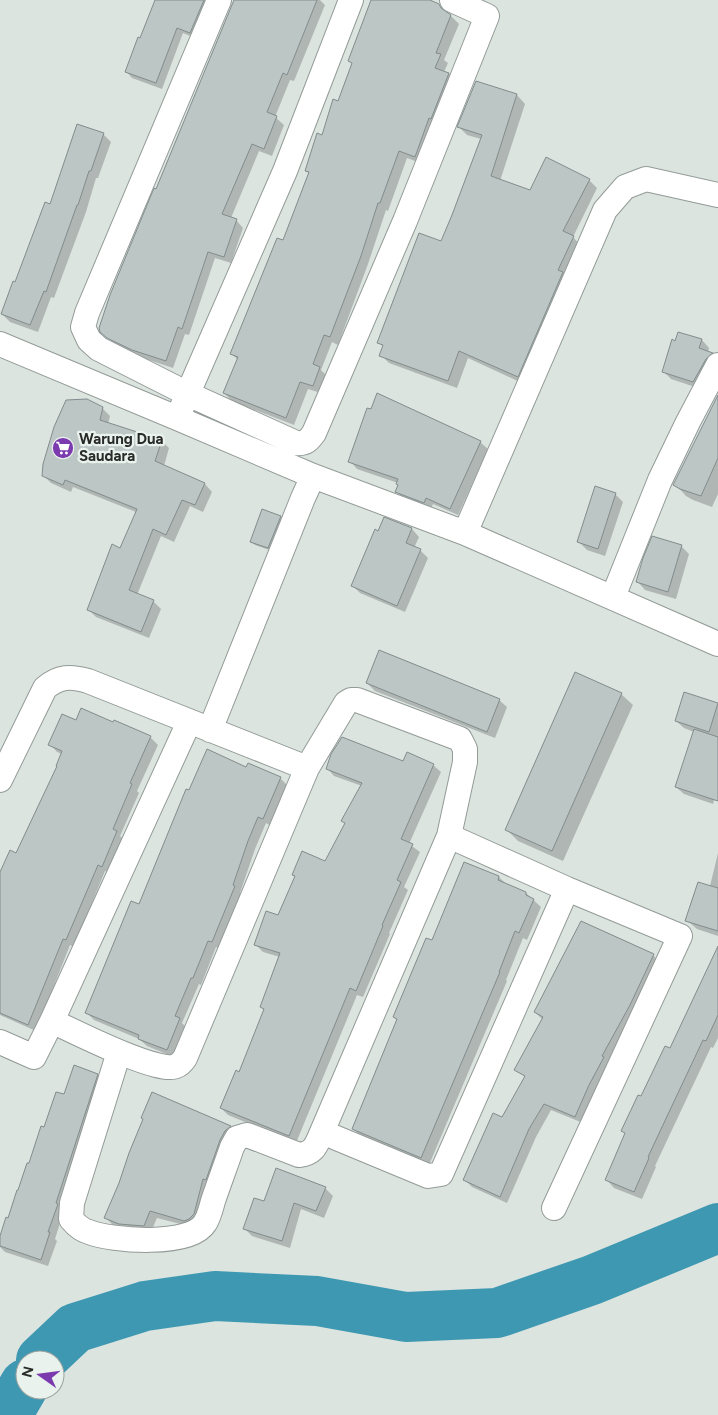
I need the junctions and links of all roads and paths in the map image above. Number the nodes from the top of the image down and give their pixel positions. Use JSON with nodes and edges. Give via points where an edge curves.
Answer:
{"nodes":[{"id":1,"x":219,"y":0,"type":"edge"},
{"id":2,"x":351,"y":0,"type":"edge"},
{"id":3,"x":452,"y":0,"type":"edge"},
{"id":4,"x":718,"y":194,"type":"edge"},
{"id":5,"x":0,"y":344,"type":"edge"},
{"id":6,"x":718,"y":365,"type":"edge"},
{"id":7,"x":188,"y":394,"type":"junction"},
{"id":8,"x":177,"y":418,"type":"junction"},
{"id":9,"x":313,"y":476,"type":"junction"},
{"id":10,"x":465,"y":533,"type":"junction"},
{"id":11,"x":613,"y":597,"type":"junction"},
{"id":12,"x":718,"y":644,"type":"edge"},
{"id":13,"x":200,"y":726,"type":"junction"},
{"id":14,"x":308,"y":768,"type":"junction"},
{"id":15,"x":0,"y":780,"type":"edge"},
{"id":16,"x":449,"y":836,"type":"junction"},
{"id":17,"x":567,"y":889,"type":"junction"},
{"id":18,"x":52,"y":1021,"type":"junction"},
{"id":19,"x":0,"y":1042,"type":"edge"},
{"id":20,"x":119,"y":1052,"type":"junction"},
{"id":21,"x":322,"y":1132,"type":"junction"},
{"id":22,"x":554,"y":1208,"type":"dead end"}],
"edges":[{"from":1,"to":7,"type":"street","via":[[83,327],[89,340],[99,349]]},
{"from":2,"to":7,"type":"street","via":[[285,171]]},
{"from":3,"to":7,"type":"street","via":[[487,16],[314,433],[303,444],[296,443]]},
{"from":4,"to":10,"type":"street","via":[[646,179],[625,186],[605,210]]},
{"from":5,"to":8,"type":"street"},
{"from":6,"to":11,"type":"street","via":[[660,480]]},
{"from":7,"to":8,"type":"street"},
{"from":8,"to":9,"type":"street"},
{"from":9,"to":10,"type":"street"},
{"from":9,"to":13,"type":"street"},
{"from":10,"to":11,"type":"street"},
{"from":11,"to":12,"type":"street"},
{"from":13,"to":14,"type":"street"},
{"from":13,"to":15,"type":"street","via":[[88,681],[63,678],[45,688]]},
{"from":13,"to":18,"type":"street"},
{"from":14,"to":16,"type":"street","via":[[346,703],[351,700],[460,739],[465,749],[465,762]]},
{"from":14,"to":20,"type":"street","via":[[185,1058],[176,1067],[165,1068]]},
{"from":16,"to":17,"type":"street"},
{"from":16,"to":21,"type":"street"},
{"from":17,"to":21,"type":"street","via":[[441,1174],[428,1176]]},
{"from":17,"to":22,"type":"street","via":[[680,936]]},
{"from":18,"to":19,"type":"street","via":[[34,1057]]},
{"from":18,"to":20,"type":"street"},
{"from":20,"to":21,"type":"street","via":[[72,1203],[71,1219],[77,1227],[88,1232],[147,1241],[193,1233],[205,1223],[237,1138],[247,1135],[307,1154],[313,1150]]}]}
